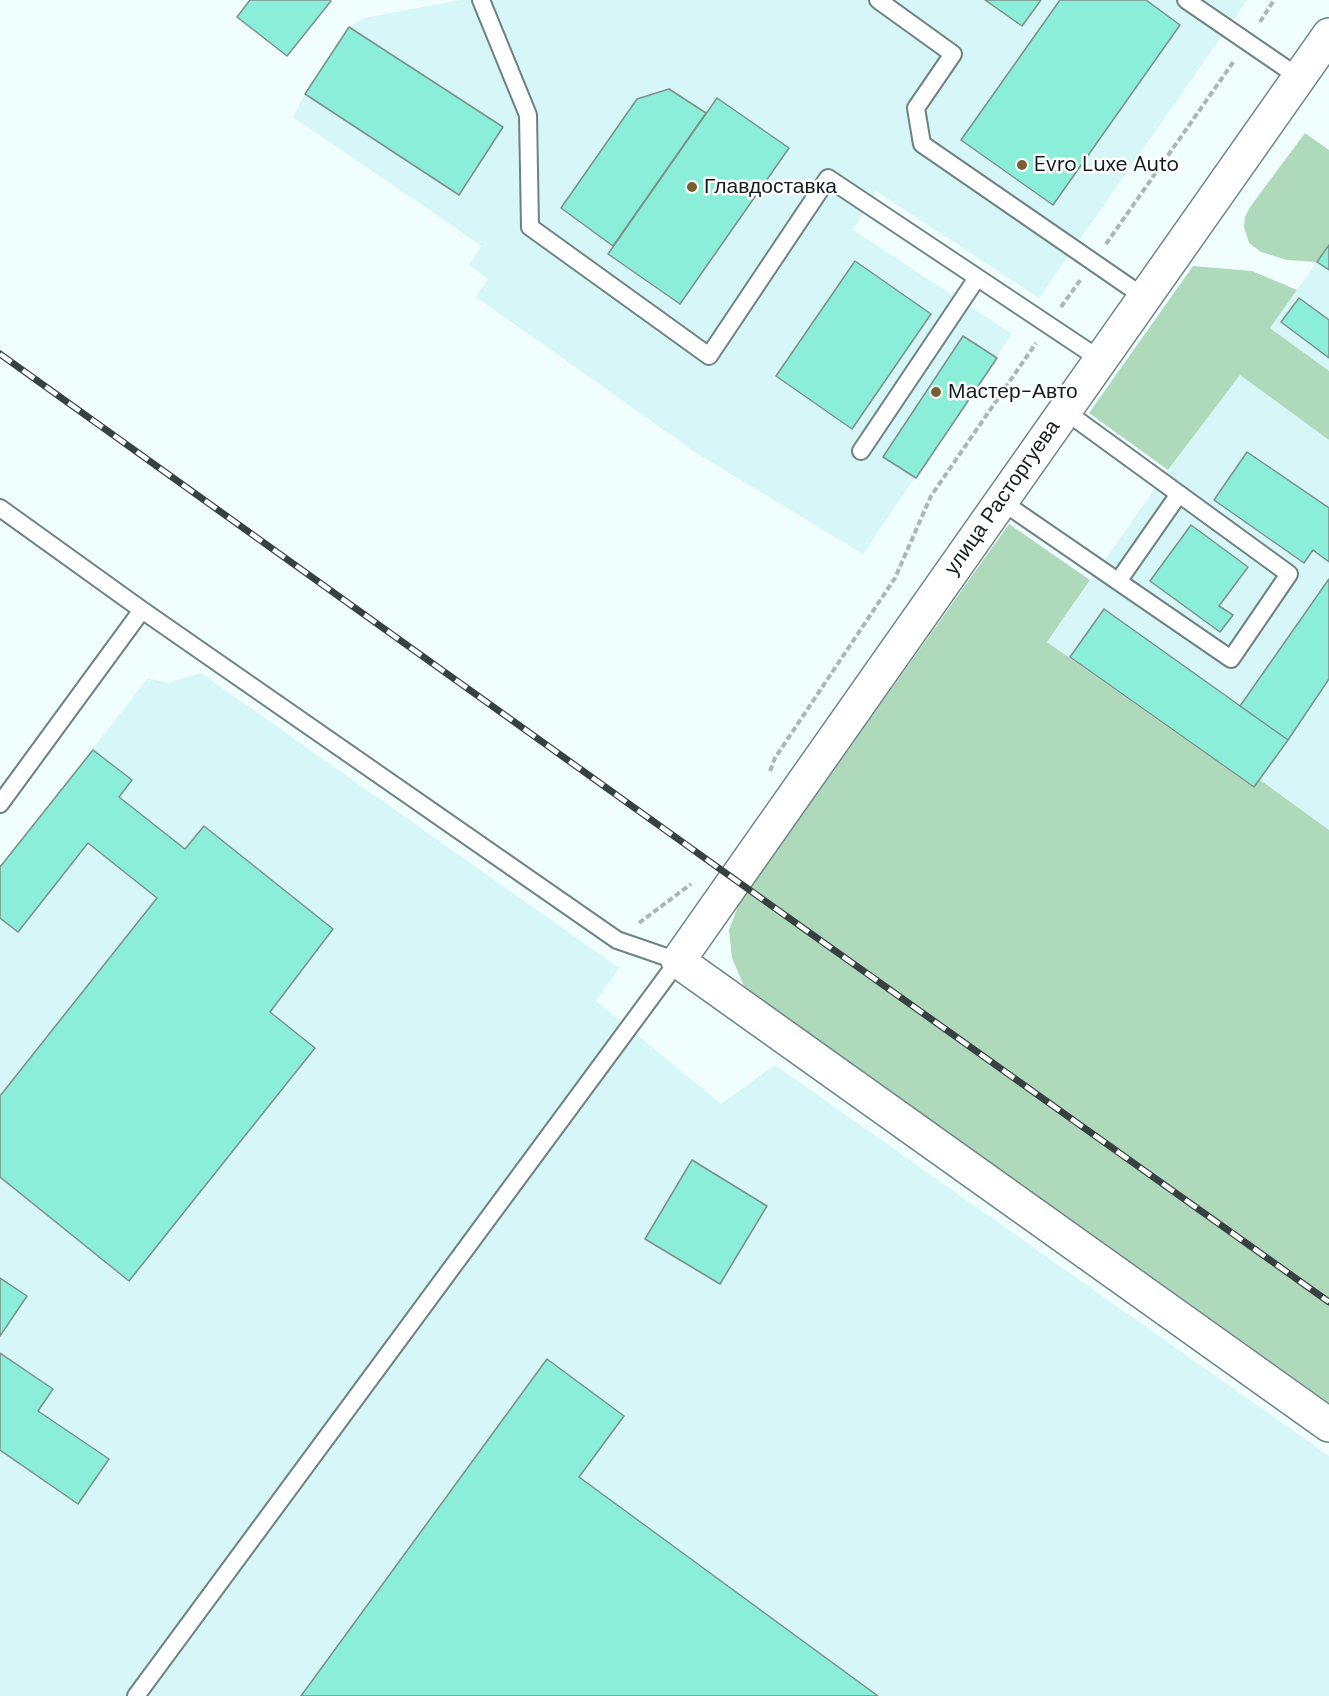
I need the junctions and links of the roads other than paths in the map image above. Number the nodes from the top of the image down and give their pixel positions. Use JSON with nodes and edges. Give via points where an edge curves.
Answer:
{"nodes":[{"id":1,"x":481,"y":0,"type":"edge"},
{"id":2,"x":878,"y":0,"type":"edge"},
{"id":3,"x":1186,"y":0,"type":"edge"},
{"id":4,"x":1329,"y":35,"type":"edge"},
{"id":5,"x":1300,"y":78,"type":"junction"},
{"id":6,"x":977,"y":278,"type":"junction"},
{"id":7,"x":1144,"y":297,"type":"junction"},
{"id":8,"x":1101,"y":360,"type":"junction"},
{"id":9,"x":1065,"y":411,"type":"junction"},
{"id":10,"x":861,"y":451,"type":"dead end"},
{"id":11,"x":1179,"y":494,"type":"junction"},
{"id":12,"x":1001,"y":501,"type":"junction"},
{"id":13,"x":0,"y":508,"type":"edge"},
{"id":14,"x":1119,"y":580,"type":"junction"},
{"id":15,"x":142,"y":610,"type":"junction"},
{"id":16,"x":0,"y":804,"type":"edge"},
{"id":17,"x":678,"y":961,"type":"junction"},
{"id":18,"x":1329,"y":1425,"type":"edge"},
{"id":19,"x":136,"y":1696,"type":"edge"}],
"edges":[{"from":1,"to":6,"type":"lane","via":[[528,115],[530,227],[709,356],[828,178]]},
{"from":2,"to":7,"type":"lane","via":[[953,54],[916,108],[922,144]]},
{"from":3,"to":5,"type":"lane"},
{"from":4,"to":5,"type":"street","name":"улица Расторгуева"},
{"from":5,"to":7,"type":"street","name":"улица Расторгуева"},
{"from":6,"to":8,"type":"lane"},
{"from":6,"to":10,"type":"lane"},
{"from":7,"to":8,"type":"street","name":"улица Расторгуева"},
{"from":8,"to":9,"type":"street","name":"улица Расторгуева"},
{"from":9,"to":11,"type":"lane"},
{"from":9,"to":12,"type":"street","name":"улица Расторгуева"},
{"from":11,"to":14,"type":"lane"},
{"from":11,"to":14,"type":"lane","via":[[1289,574],[1231,659]]},
{"from":12,"to":14,"type":"lane"},
{"from":12,"to":17,"type":"street","name":"улица Расторгуева"},
{"from":13,"to":15,"type":"lane"},
{"from":15,"to":16,"type":"lane"},
{"from":15,"to":17,"type":"lane","via":[[617,940]]},
{"from":17,"to":18,"type":"street"},
{"from":17,"to":19,"type":"lane"}]}
